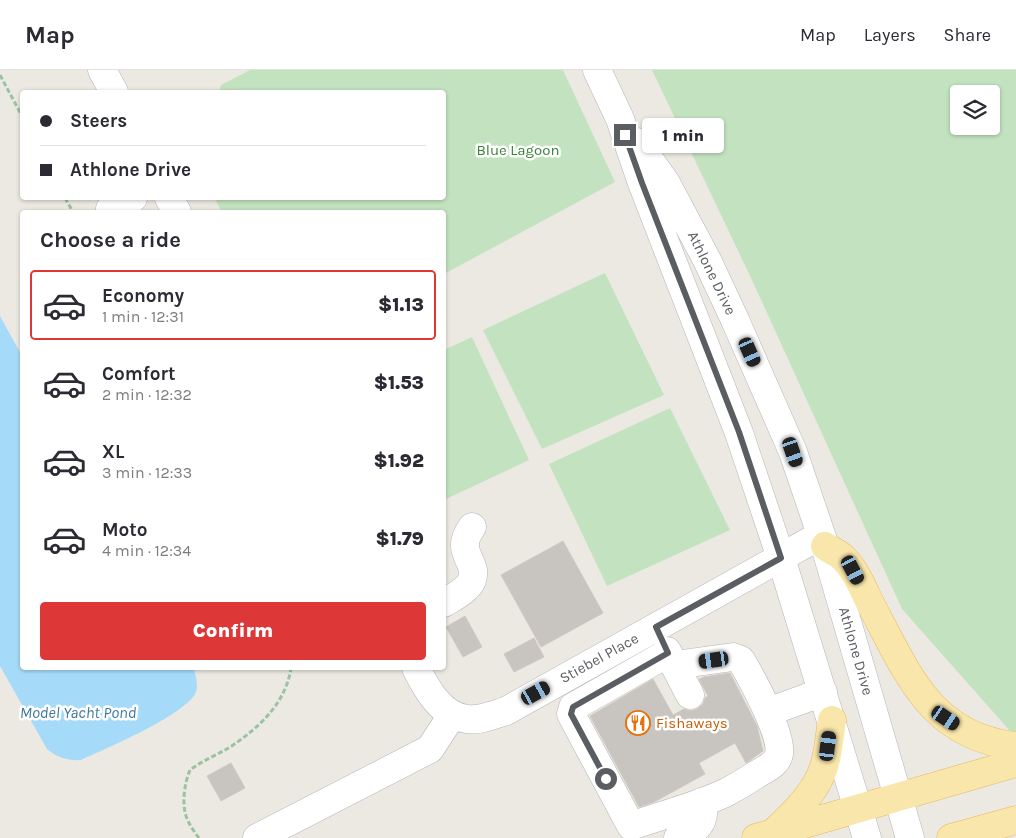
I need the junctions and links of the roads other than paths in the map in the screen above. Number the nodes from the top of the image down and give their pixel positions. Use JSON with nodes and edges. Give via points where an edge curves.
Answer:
{"nodes":[{"id":1,"x":102,"y":70,"type":"edge"},
{"id":2,"x":597,"y":70,"type":"edge"},
{"id":3,"x":113,"y":90,"type":"edge"},
{"id":4,"x":620,"y":119,"type":"junction"},
{"id":5,"x":472,"y":527,"type":"dead end"},
{"id":6,"x":823,"y":541,"type":"junction"},
{"id":7,"x":781,"y":558,"type":"junction"},
{"id":8,"x":446,"y":602,"type":"edge"},
{"id":9,"x":656,"y":627,"type":"junction"},
{"id":10,"x":672,"y":659,"type":"junction"},
{"id":11,"x":417,"y":670,"type":"edge"},
{"id":12,"x":823,"y":692,"type":"junction"},
{"id":13,"x":690,"y":695,"type":"dead end"},
{"id":14,"x":768,"y":712,"type":"junction"},
{"id":15,"x":452,"y":715,"type":"junction"},
{"id":16,"x":832,"y":720,"type":"junction"},
{"id":17,"x":1016,"y":746,"type":"edge"},
{"id":18,"x":1016,"y":763,"type":"edge"},
{"id":19,"x":899,"y":797,"type":"junction"},
{"id":20,"x":702,"y":802,"type":"junction"},
{"id":21,"x":858,"y":809,"type":"junction"},
{"id":22,"x":1016,"y":820,"type":"edge"},
{"id":23,"x":764,"y":836,"type":"edge"},
{"id":24,"x":257,"y":838,"type":"edge"},
{"id":25,"x":678,"y":838,"type":"edge"},
{"id":26,"x":867,"y":838,"type":"edge"},
{"id":27,"x":910,"y":838,"type":"edge"},
{"id":28,"x":951,"y":838,"type":"edge"}],
"edges":[{"from":1,"to":3,"type":"street"},
{"from":2,"to":4,"type":"street","name":"Athlone Drive"},
{"from":4,"to":6,"type":"street","name":"Athlone Drive","via":[[666,183],[707,260],[793,452]]},
{"from":4,"to":7,"type":"street","name":"Athlone Drive","via":[[739,432]]},
{"from":5,"to":8,"type":"street","via":[[465,536],[464,546],[472,580]]},
{"from":6,"to":7,"type":"street","name":"Stiebel Place"},
{"from":6,"to":17,"type":"main road","via":[[853,570],[915,686],[928,703],[964,731],[999,744]]},
{"from":6,"to":19,"type":"street","name":"Athlone Drive"},
{"from":7,"to":9,"type":"street","name":"Stiebel Place"},
{"from":7,"to":12,"type":"street","name":"Athlone Drive"},
{"from":9,"to":10,"type":"street"},
{"from":9,"to":15,"type":"street","name":"Stiebel Place","via":[[506,711],[486,718],[467,719]]},
{"from":10,"to":13,"type":"street"},
{"from":10,"to":14,"type":"street","via":[[733,657],[741,660]]},
{"from":10,"to":20,"type":"street","via":[[573,707],[571,714],[632,826]]},
{"from":11,"to":15,"type":"street","via":[[435,700]]},
{"from":12,"to":14,"type":"street"},
{"from":12,"to":16,"type":"street","name":"Athlone Drive"},
{"from":14,"to":20,"type":"street","via":[[779,744],[776,762],[726,793]]},
{"from":15,"to":24,"type":"street","via":[[430,749]]},
{"from":16,"to":21,"type":"street","name":"Athlone Drive"},
{"from":16,"to":23,"type":"main road","via":[[826,760],[820,776],[801,807]]},
{"from":18,"to":19,"type":"main road"},
{"from":19,"to":21,"type":"main road"},
{"from":19,"to":27,"type":"street","name":"Athlone Drive"},
{"from":20,"to":25,"type":"street","via":[[704,813],[700,824]]},
{"from":21,"to":23,"type":"main road"},
{"from":21,"to":26,"type":"street","name":"Athlone Drive"},
{"from":22,"to":28,"type":"main road"}]}
